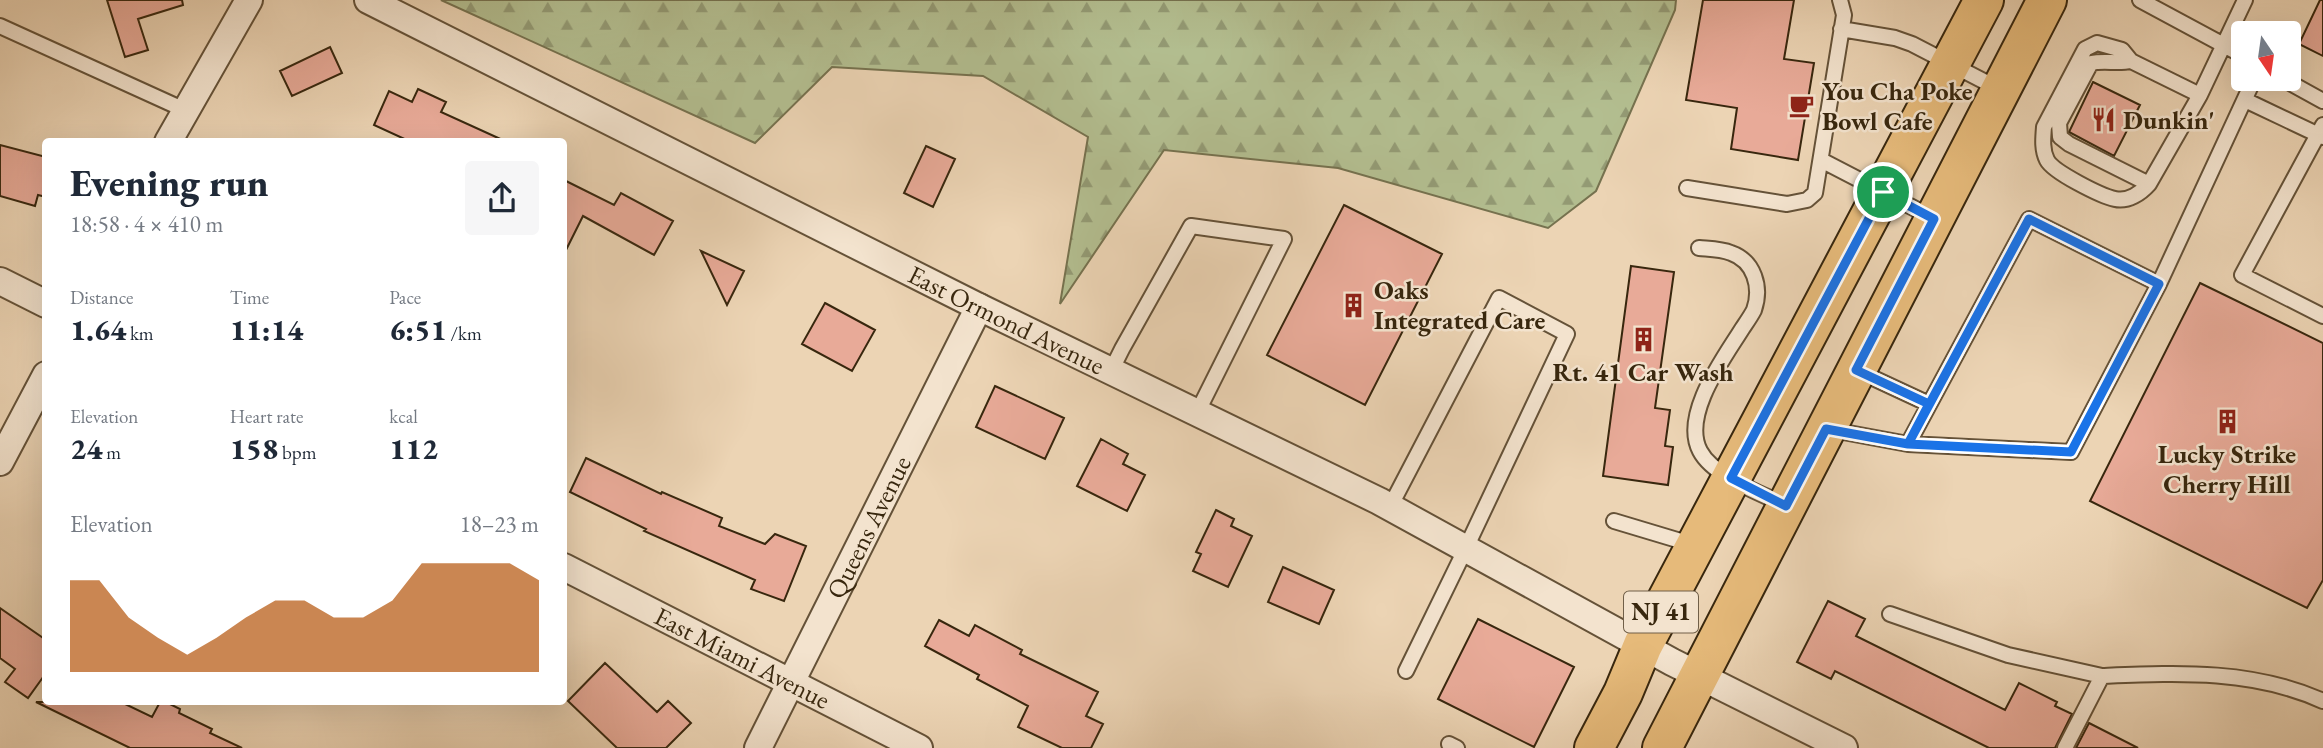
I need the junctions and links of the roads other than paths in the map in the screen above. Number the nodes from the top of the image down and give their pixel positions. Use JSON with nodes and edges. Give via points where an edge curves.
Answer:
{"nodes":[{"id":1,"x":249,"y":0,"type":"edge"},
{"id":2,"x":368,"y":0,"type":"edge"},
{"id":3,"x":1840,"y":0,"type":"edge"},
{"id":4,"x":1984,"y":0,"type":"edge"},
{"id":5,"x":2047,"y":0,"type":"edge"},
{"id":6,"x":2140,"y":0,"type":"edge"},
{"id":7,"x":2245,"y":0,"type":"edge"},
{"id":8,"x":0,"y":26,"type":"edge"},
{"id":9,"x":1841,"y":29,"type":"junction"},
{"id":10,"x":2223,"y":44,"type":"junction"},
{"id":11,"x":2231,"y":49,"type":"edge"},
{"id":12,"x":2131,"y":61,"type":"junction"},
{"id":13,"x":1951,"y":64,"type":"junction"},
{"id":14,"x":2301,"y":89,"type":"edge"},
{"id":15,"x":2001,"y":90,"type":"junction"},
{"id":16,"x":2249,"y":91,"type":"edge"},
{"id":17,"x":2200,"y":95,"type":"junction"},
{"id":18,"x":2245,"y":100,"type":"junction"},
{"id":19,"x":2323,"y":101,"type":"edge"},
{"id":20,"x":187,"y":111,"type":"junction"},
{"id":21,"x":2321,"y":132,"type":"edge"},
{"id":22,"x":170,"y":138,"type":"edge"},
{"id":23,"x":1821,"y":160,"type":"junction"},
{"id":24,"x":2149,"y":184,"type":"junction"},
{"id":25,"x":1687,"y":188,"type":"dead end"},
{"id":26,"x":1883,"y":192,"type":"junction"},
{"id":27,"x":1934,"y":219,"type":"junction"},
{"id":28,"x":1699,"y":248,"type":"dead end"},
{"id":29,"x":0,"y":281,"type":"edge"},
{"id":30,"x":2159,"y":284,"type":"junction"},
{"id":31,"x":42,"y":302,"type":"edge"},
{"id":32,"x":979,"y":307,"type":"junction"},
{"id":33,"x":2323,"y":316,"type":"edge"},
{"id":34,"x":1856,"y":370,"type":"junction"},
{"id":35,"x":1111,"y":371,"type":"junction"},
{"id":36,"x":42,"y":383,"type":"edge"},
{"id":37,"x":1929,"y":404,"type":"junction"},
{"id":38,"x":1197,"y":413,"type":"junction"},
{"id":39,"x":1826,"y":429,"type":"junction"},
{"id":40,"x":1908,"y":444,"type":"junction"},
{"id":41,"x":0,"y":462,"type":"edge"},
{"id":42,"x":1731,"y":478,"type":"junction"},
{"id":43,"x":1786,"y":506,"type":"junction"},
{"id":44,"x":1390,"y":507,"type":"junction"},
{"id":45,"x":1614,"y":521,"type":"dead end"},
{"id":46,"x":1696,"y":545,"type":"junction"},
{"id":47,"x":1466,"y":548,"type":"junction"},
{"id":48,"x":567,"y":568,"type":"edge"},
{"id":49,"x":1890,"y":614,"type":"dead end"},
{"id":50,"x":1643,"y":645,"type":"junction"},
{"id":51,"x":1406,"y":671,"type":"dead end"},
{"id":52,"x":1699,"y":676,"type":"junction"},
{"id":53,"x":2102,"y":676,"type":"junction"},
{"id":54,"x":791,"y":682,"type":"junction"},
{"id":55,"x":2323,"y":701,"type":"edge"},
{"id":56,"x":758,"y":748,"type":"edge"},
{"id":57,"x":919,"y":748,"type":"edge"},
{"id":58,"x":1594,"y":748,"type":"edge"},
{"id":59,"x":1662,"y":748,"type":"edge"},
{"id":60,"x":1844,"y":748,"type":"edge"},
{"id":61,"x":2065,"y":748,"type":"edge"}],
"edges":[{"from":1,"to":20,"type":"street"},
{"from":2,"to":32,"type":"street","name":"East Ormond Avenue"},
{"from":3,"to":9,"type":"lane"},
{"from":4,"to":13,"type":"main road","number":"NJ 41"},
{"from":5,"to":15,"type":"main road","number":"NJ 41"},
{"from":6,"to":10,"type":"lane"},
{"from":7,"to":10,"type":"lane"},
{"from":8,"to":20,"type":"lane"},
{"from":9,"to":13,"type":"lane","via":[[1895,37]]},
{"from":9,"to":23,"type":"lane"},
{"from":10,"to":11,"type":"lane"},
{"from":10,"to":17,"type":"lane"},
{"from":12,"to":17,"type":"lane"},
{"from":12,"to":24,"type":"lane","via":[[2091,63],[2059,123],[2060,137]]},
{"from":12,"to":24,"type":"lane","via":[[2122,50],[2097,43],[2085,49],[2047,120],[2044,152],[2060,174],[2117,200],[2139,195]]},
{"from":13,"to":15,"type":"lane"},
{"from":13,"to":26,"type":"main road","number":"NJ 41"},
{"from":14,"to":19,"type":"lane"},
{"from":15,"to":27,"type":"main road","number":"NJ 41"},
{"from":16,"to":18,"type":"lane"},
{"from":17,"to":24,"type":"lane"},
{"from":18,"to":21,"type":"lane"},
{"from":18,"to":30,"type":"lane"},
{"from":20,"to":22,"type":"street"},
{"from":21,"to":33,"type":"lane","via":[[2242,275]]},
{"from":23,"to":25,"type":"lane","via":[[1815,193],[1798,203]]},
{"from":23,"to":26,"type":"lane"},
{"from":26,"to":27,"type":"lane"},
{"from":26,"to":42,"type":"main road","number":"NJ 41"},
{"from":27,"to":34,"type":"main road","number":"NJ 41"},
{"from":28,"to":42,"type":"lane","via":[[1729,252],[1744,259],[1754,271],[1754,310],[1707,386],[1694,427],[1699,450]]},
{"from":29,"to":31,"type":"street"},
{"from":30,"to":37,"type":"lane","via":[[2029,219]]},
{"from":30,"to":40,"type":"lane","via":[[2071,452]]},
{"from":32,"to":35,"type":"street","name":"East Ormond Avenue"},
{"from":32,"to":54,"type":"street","name":"Queens Avenue"},
{"from":34,"to":37,"type":"lane"},
{"from":34,"to":39,"type":"main road","number":"NJ 41"},
{"from":35,"to":38,"type":"street","name":"East Ormond Avenue"},
{"from":35,"to":38,"type":"lane","via":[[1191,226],[1284,239]]},
{"from":36,"to":41,"type":"street"},
{"from":37,"to":40,"type":"lane"},
{"from":38,"to":44,"type":"street","name":"East Ormond Avenue"},
{"from":39,"to":40,"type":"lane"},
{"from":39,"to":43,"type":"main road","number":"NJ 41"},
{"from":42,"to":43,"type":"lane"},
{"from":42,"to":46,"type":"main road","number":"NJ 41"},
{"from":43,"to":52,"type":"main road","number":"NJ 41"},
{"from":44,"to":47,"type":"street","name":"East Ormond Avenue"},
{"from":44,"to":47,"type":"lane","via":[[1499,298],[1567,334]]},
{"from":45,"to":46,"type":"lane"},
{"from":46,"to":50,"type":"main road","number":"NJ 41"},
{"from":47,"to":50,"type":"street","name":"East Ormond Avenue"},
{"from":47,"to":51,"type":"lane"},
{"from":48,"to":54,"type":"street","name":"East Miami Avenue"},
{"from":49,"to":53,"type":"lane","via":[[2008,656]]},
{"from":50,"to":52,"type":"street","name":"East Ormond Avenue"},
{"from":50,"to":58,"type":"main road","number":"NJ 41"},
{"from":52,"to":59,"type":"main road","number":"NJ 41"},
{"from":52,"to":60,"type":"street","name":"East Ormond Avenue"},
{"from":53,"to":55,"type":"lane","via":[[2187,673],[2243,677]]},
{"from":53,"to":61,"type":"lane"},
{"from":54,"to":56,"type":"street","name":"Queens Avenue"},
{"from":54,"to":57,"type":"street","name":"East Miami Avenue"}]}
